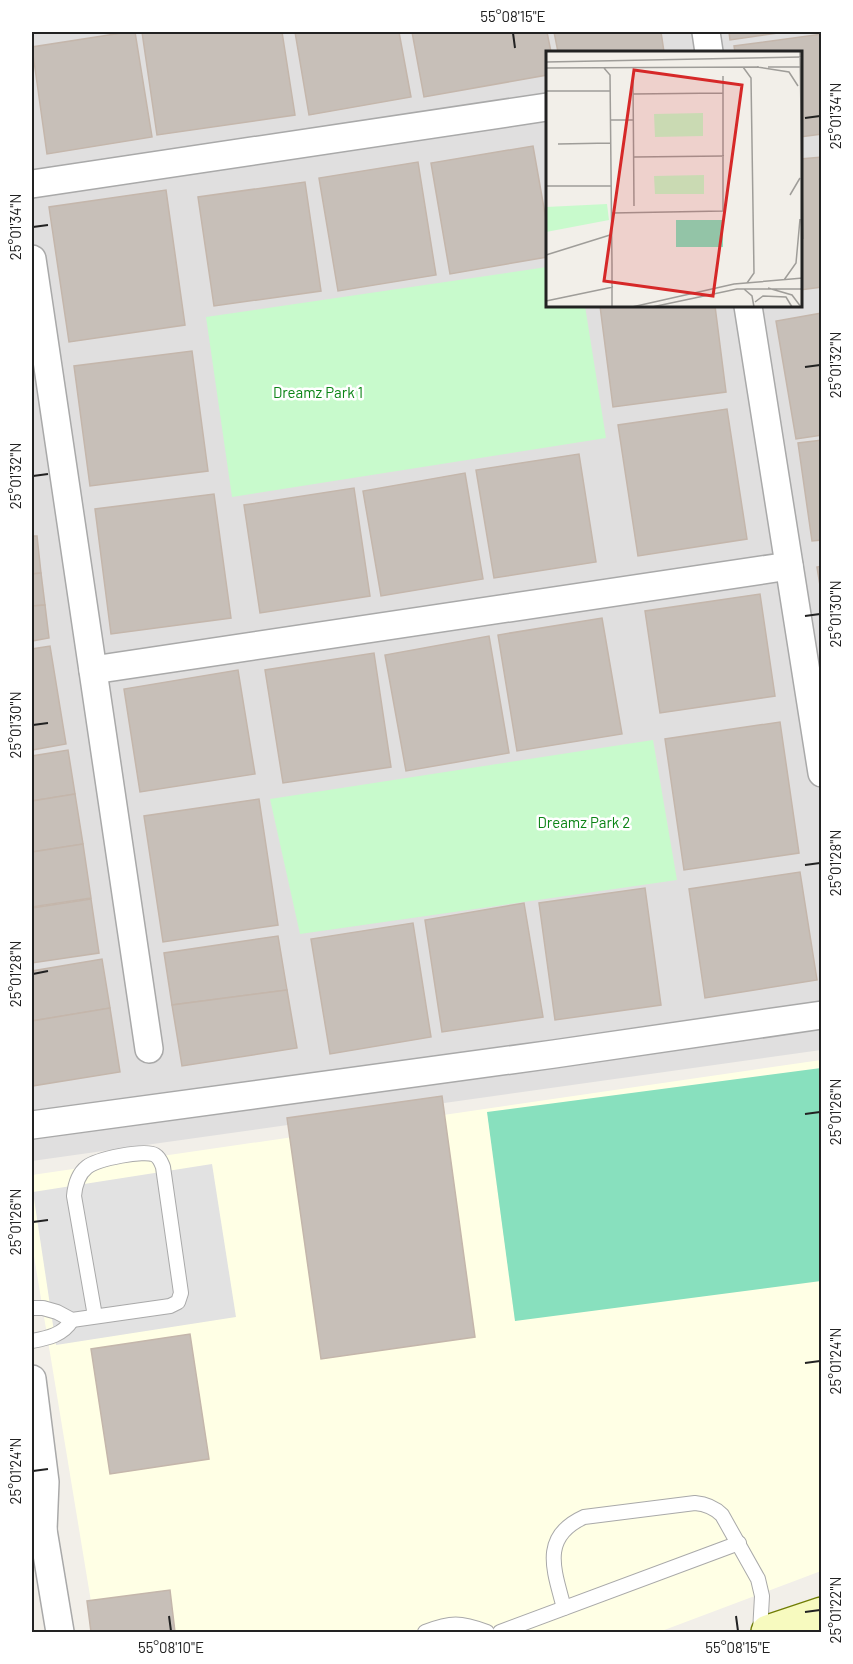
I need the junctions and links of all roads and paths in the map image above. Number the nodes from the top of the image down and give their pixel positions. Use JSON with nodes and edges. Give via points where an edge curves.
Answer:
{"nodes":[{"id":1,"x":706,"y":32,"type":"edge"},
{"id":2,"x":710,"y":51,"type":"edge"},
{"id":3,"x":546,"y":107,"type":"edge"},
{"id":4,"x":32,"y":184,"type":"edge"},
{"id":5,"x":32,"y":259,"type":"edge"},
{"id":6,"x":748,"y":308,"type":"edge"},
{"id":7,"x":41,"y":392,"type":"edge"},
{"id":8,"x":789,"y":566,"type":"junction"},
{"id":9,"x":93,"y":670,"type":"junction"},
{"id":10,"x":822,"y":772,"type":"edge"},
{"id":11,"x":822,"y":1015,"type":"edge"},
{"id":12,"x":149,"y":1049,"type":"dead end"},
{"id":13,"x":32,"y":1125,"type":"edge"},
{"id":14,"x":32,"y":1308,"type":"edge"},
{"id":15,"x":95,"y":1316,"type":"junction"},
{"id":16,"x":72,"y":1320,"type":"junction"},
{"id":17,"x":32,"y":1341,"type":"edge"},
{"id":18,"x":32,"y":1379,"type":"edge"},
{"id":19,"x":32,"y":1491,"type":"edge"},
{"id":20,"x":43,"y":1530,"type":"junction"},
{"id":21,"x":739,"y":1543,"type":"junction"},
{"id":22,"x":564,"y":1608,"type":"junction"},
{"id":23,"x":822,"y":1614,"type":"edge"},
{"id":24,"x":60,"y":1632,"type":"edge"},
{"id":25,"x":425,"y":1632,"type":"edge"},
{"id":26,"x":487,"y":1632,"type":"edge"},
{"id":27,"x":500,"y":1632,"type":"edge"},
{"id":28,"x":760,"y":1632,"type":"edge"},
{"id":29,"x":768,"y":1632,"type":"edge"}],
"edges":[{"from":1,"to":2,"type":"street"},
{"from":3,"to":4,"type":"street"},
{"from":5,"to":7,"type":"street"},
{"from":6,"to":8,"type":"street"},
{"from":7,"to":9,"type":"street"},
{"from":8,"to":9,"type":"street"},
{"from":8,"to":10,"type":"street"},
{"from":9,"to":12,"type":"street"},
{"from":11,"to":13,"type":"street"},
{"from":14,"to":16,"type":"lane","via":[[57,1312]]},
{"from":15,"to":15,"type":"lane","via":[[75,1185],[86,1167],[96,1162],[144,1153],[154,1155],[163,1167],[181,1298],[170,1306]]},
{"from":15,"to":16,"type":"lane"},
{"from":16,"to":17,"type":"lane","via":[[59,1333]]},
{"from":18,"to":20,"type":"street","via":[[45,1482]]},
{"from":19,"to":20,"type":"street"},
{"from":20,"to":24,"type":"street"},
{"from":21,"to":22,"type":"lane"},
{"from":21,"to":22,"type":"lane","via":[[722,1515],[705,1504],[584,1517],[570,1523],[558,1536],[552,1554]]},
{"from":21,"to":28,"type":"lane","via":[[758,1579],[762,1596]]},
{"from":22,"to":27,"type":"lane"},
{"from":23,"to":29,"type":"street"},
{"from":25,"to":26,"type":"lane","via":[[458,1624]]}]}
